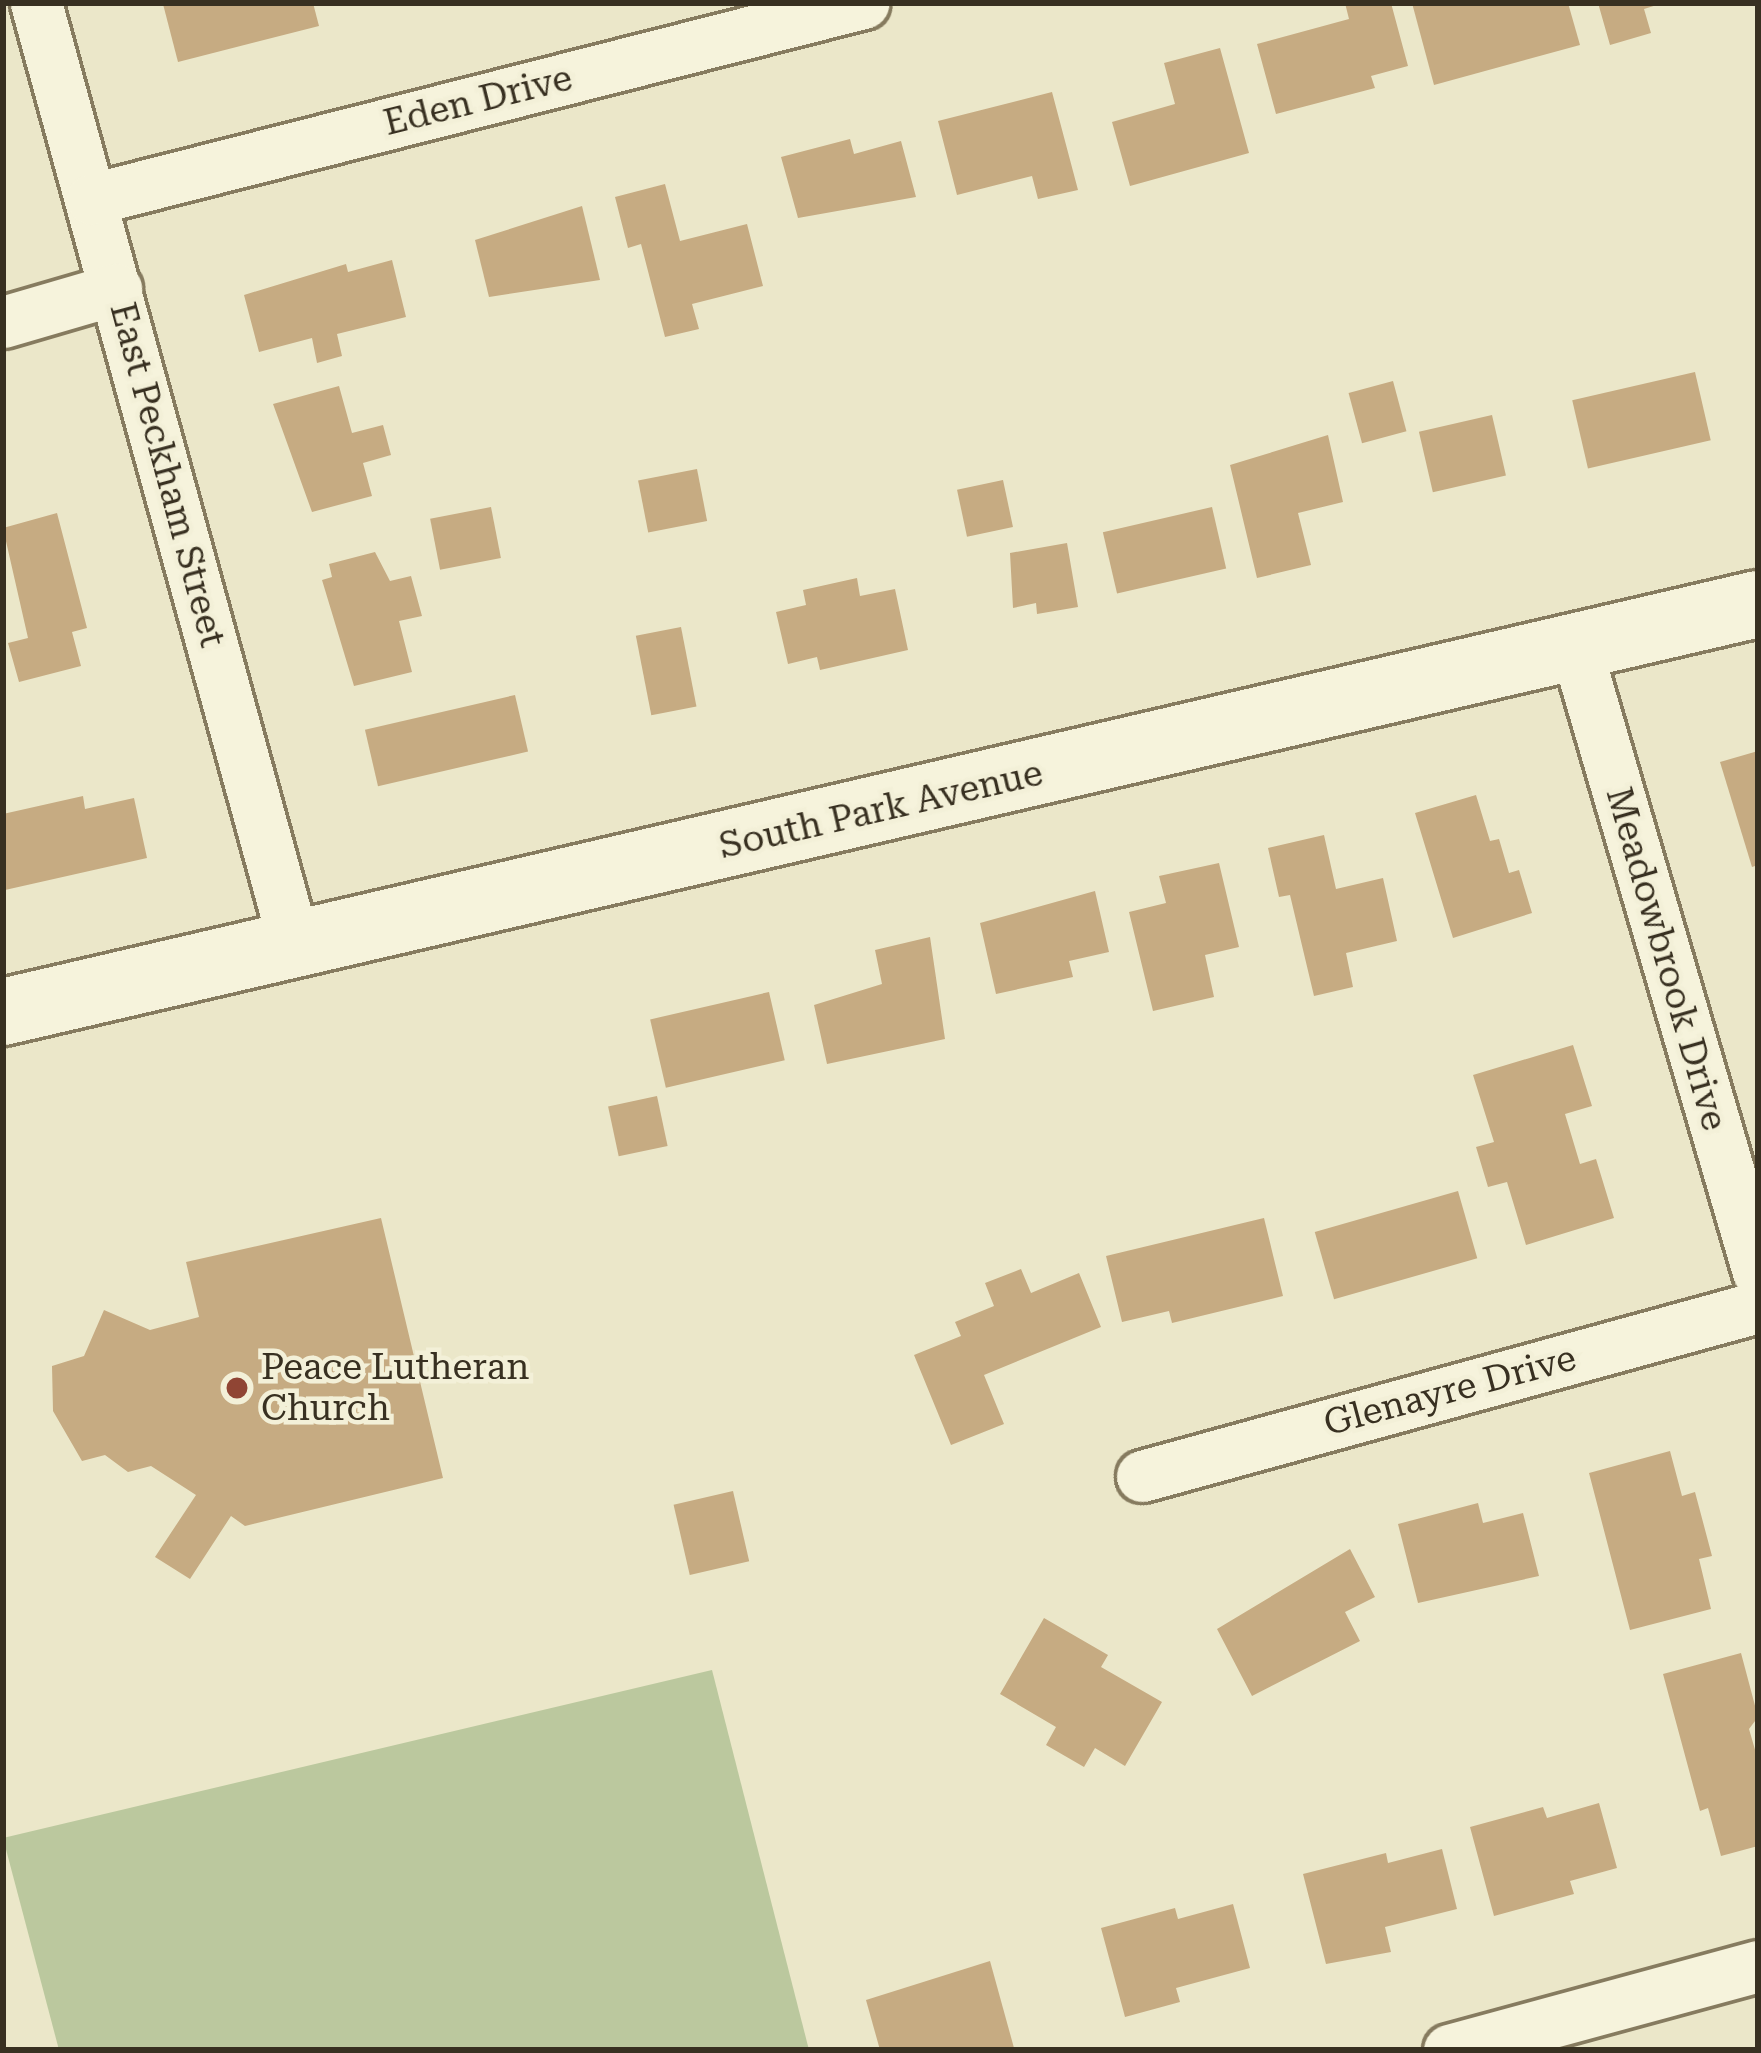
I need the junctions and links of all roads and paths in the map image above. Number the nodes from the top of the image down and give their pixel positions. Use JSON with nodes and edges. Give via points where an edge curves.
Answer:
{"nodes":[{"id":1,"x":36,"y":3,"type":"edge"},
{"id":2,"x":863,"y":3,"type":"edge"},
{"id":3,"x":796,"y":12,"type":"edge"},
{"id":4,"x":92,"y":200,"type":"junction"},
{"id":5,"x":116,"y":289,"type":"junction"},
{"id":6,"x":3,"y":322,"type":"edge"},
{"id":7,"x":1758,"y":604,"type":"edge"},
{"id":8,"x":1575,"y":645,"type":"junction"},
{"id":9,"x":295,"y":947,"type":"junction"},
{"id":10,"x":3,"y":1012,"type":"edge"},
{"id":11,"x":1758,"y":1272,"type":"edge"},
{"id":12,"x":1758,"y":1307,"type":"edge"},
{"id":13,"x":1142,"y":1476,"type":"dead end"},
{"id":14,"x":1758,"y":1966,"type":"edge"},
{"id":15,"x":1449,"y":2050,"type":"edge"}],
"edges":[{"from":1,"to":4,"type":"street","name":"East Peckham Street"},
{"from":2,"to":3,"type":"street","name":"Eden Drive"},
{"from":3,"to":4,"type":"street","name":"Eden Drive"},
{"from":4,"to":5,"type":"street","name":"East Peckham Street"},
{"from":5,"to":6,"type":"street"},
{"from":5,"to":9,"type":"street","name":"East Peckham Street"},
{"from":7,"to":8,"type":"main road","name":"South Park Avenue"},
{"from":8,"to":9,"type":"main road","name":"South Park Avenue"},
{"from":8,"to":11,"type":"street","name":"Meadowbrook Drive"},
{"from":9,"to":10,"type":"main road","name":"South Park Avenue"},
{"from":12,"to":13,"type":"street","name":"Glenayre Drive"},
{"from":14,"to":15,"type":"street"}]}
